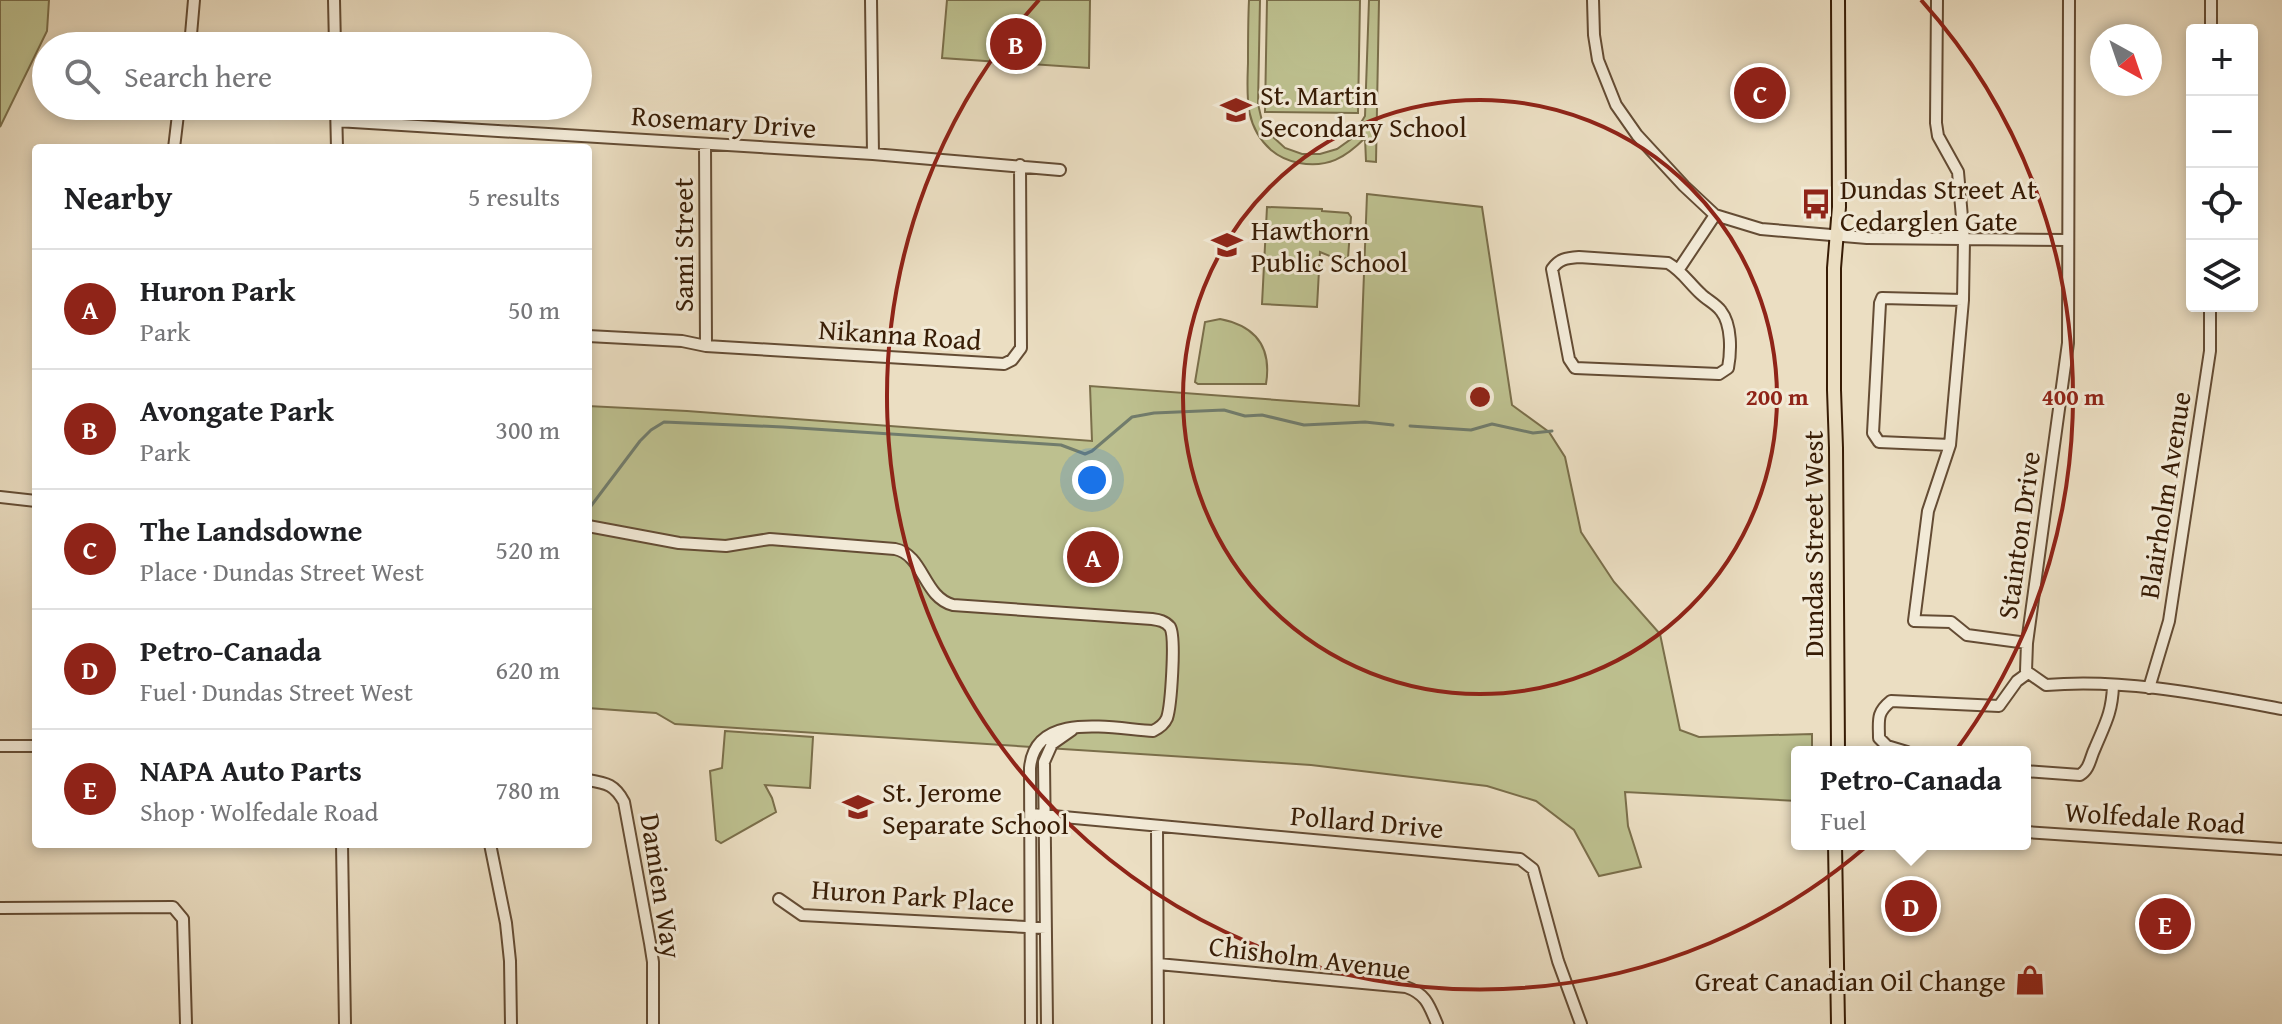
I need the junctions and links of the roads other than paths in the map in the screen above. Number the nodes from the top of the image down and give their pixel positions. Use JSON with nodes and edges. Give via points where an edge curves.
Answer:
{"nodes":[{"id":1,"x":194,"y":0,"type":"edge"},
{"id":2,"x":334,"y":0,"type":"edge"},
{"id":3,"x":871,"y":0,"type":"edge"},
{"id":4,"x":1593,"y":0,"type":"edge"},
{"id":5,"x":1838,"y":0,"type":"edge"},
{"id":6,"x":1937,"y":0,"type":"edge"},
{"id":7,"x":2069,"y":0,"type":"edge"},
{"id":8,"x":2211,"y":0,"type":"edge"},
{"id":9,"x":2211,"y":24,"type":"edge"},
{"id":10,"x":191,"y":32,"type":"edge"},
{"id":11,"x":335,"y":32,"type":"edge"},
{"id":12,"x":177,"y":120,"type":"edge"},
{"id":13,"x":337,"y":121,"type":"joint"},
{"id":14,"x":174,"y":144,"type":"edge"},
{"id":15,"x":337,"y":144,"type":"edge"},
{"id":16,"x":705,"y":144,"type":"junction"},
{"id":17,"x":873,"y":154,"type":"junction"},
{"id":18,"x":1020,"y":165,"type":"junction"},
{"id":19,"x":1060,"y":170,"type":"dead end"},
{"id":20,"x":1715,"y":215,"type":"junction"},
{"id":21,"x":1836,"y":235,"type":"junction"},
{"id":22,"x":1964,"y":240,"type":"junction"},
{"id":23,"x":2067,"y":240,"type":"junction"},
{"id":24,"x":1679,"y":269,"type":"junction"},
{"id":25,"x":1963,"y":300,"type":"junction"},
{"id":26,"x":2210,"y":312,"type":"edge"},
{"id":27,"x":592,"y":336,"type":"edge"},
{"id":28,"x":706,"y":346,"type":"junction"},
{"id":29,"x":1950,"y":445,"type":"junction"},
{"id":30,"x":0,"y":497,"type":"edge"},
{"id":31,"x":32,"y":501,"type":"edge"},
{"id":32,"x":592,"y":527,"type":"edge"},
{"id":33,"x":2027,"y":643,"type":"junction"},
{"id":34,"x":2028,"y":673,"type":"junction"},
{"id":35,"x":2113,"y":686,"type":"junction"},
{"id":36,"x":2149,"y":688,"type":"junction"},
{"id":37,"x":2282,"y":709,"type":"edge"},
{"id":38,"x":1078,"y":727,"type":"junction"},
{"id":39,"x":0,"y":746,"type":"edge"},
{"id":40,"x":32,"y":746,"type":"edge"},
{"id":41,"x":1838,"y":746,"type":"edge"},
{"id":42,"x":1887,"y":746,"type":"edge"},
{"id":43,"x":2031,"y":771,"type":"edge"},
{"id":44,"x":592,"y":781,"type":"edge"},
{"id":45,"x":1031,"y":814,"type":"junction"},
{"id":46,"x":1045,"y":815,"type":"junction"},
{"id":47,"x":1157,"y":826,"type":"junction"},
{"id":48,"x":2031,"y":832,"type":"edge"},
{"id":49,"x":342,"y":848,"type":"edge"},
{"id":50,"x":491,"y":848,"type":"edge"},
{"id":51,"x":2282,"y":849,"type":"edge"},
{"id":52,"x":1835,"y":850,"type":"edge"},
{"id":53,"x":779,"y":899,"type":"dead end"},
{"id":54,"x":0,"y":908,"type":"edge"},
{"id":55,"x":1030,"y":928,"type":"junction"},
{"id":56,"x":1046,"y":928,"type":"junction"},
{"id":57,"x":1158,"y":964,"type":"junction"},
{"id":58,"x":186,"y":1024,"type":"edge"},
{"id":59,"x":345,"y":1024,"type":"edge"},
{"id":60,"x":511,"y":1024,"type":"edge"},
{"id":61,"x":653,"y":1024,"type":"edge"},
{"id":62,"x":1031,"y":1024,"type":"edge"},
{"id":63,"x":1047,"y":1024,"type":"edge"},
{"id":64,"x":1158,"y":1024,"type":"edge"},
{"id":65,"x":1437,"y":1024,"type":"edge"},
{"id":66,"x":1581,"y":1024,"type":"edge"},
{"id":67,"x":1838,"y":1024,"type":"edge"}],
"edges":[{"from":1,"to":10,"type":"street"},
{"from":2,"to":11,"type":"street"},
{"from":3,"to":17,"type":"street"},
{"from":4,"to":20,"type":"street","via":[[1598,60],[1616,105],[1645,144]]},
{"from":5,"to":21,"type":"main road","name":"Dundas Street West"},
{"from":6,"to":22,"type":"street","via":[[1936,123],[1958,172]]},
{"from":7,"to":23,"type":"street","name":"Stainton Drive"},
{"from":8,"to":9,"type":"street"},
{"from":12,"to":14,"type":"street"},
{"from":13,"to":15,"type":"street"},
{"from":13,"to":16,"type":"street","name":"Rosemary Drive"},
{"from":16,"to":17,"type":"street","name":"Rosemary Drive"},
{"from":16,"to":28,"type":"street","name":"Sami Street"},
{"from":17,"to":18,"type":"street","name":"Rosemary Drive"},
{"from":18,"to":19,"type":"street","name":"Rosemary Drive"},
{"from":18,"to":28,"type":"street","name":"Nikanna Road","via":[[1021,348],[1012,360],[989,365]]},
{"from":20,"to":21,"type":"street","via":[[1761,229]]},
{"from":20,"to":24,"type":"street"},
{"from":21,"to":22,"type":"street"},
{"from":21,"to":41,"type":"main road","name":"Dundas Street West"},
{"from":22,"to":23,"type":"street"},
{"from":22,"to":25,"type":"street"},
{"from":23,"to":33,"type":"street","name":"Stainton Drive","via":[[2068,343]]},
{"from":24,"to":24,"type":"street","via":[[1633,260],[1579,257],[1557,262],[1553,278],[1575,368],[1719,374],[1728,368],[1726,320]]},
{"from":25,"to":29,"type":"street"},
{"from":25,"to":29,"type":"street","via":[[1882,298],[1880,303],[1873,433],[1879,442]]},
{"from":26,"to":36,"type":"street","name":"Blairholm Avenue","via":[[2210,351],[2169,621]]},
{"from":27,"to":28,"type":"street","name":"Nikanna Road"},
{"from":29,"to":33,"type":"street","via":[[1928,511],[1914,621],[1951,622],[1967,635]]},
{"from":30,"to":31,"type":"street"},
{"from":32,"to":38,"type":"street","via":[[679,543],[726,546],[766,539],[895,549],[909,556],[945,603],[1165,623],[1174,642],[1166,722],[1153,731]]},
{"from":33,"to":34,"type":"street","name":"Stainton Drive"},
{"from":34,"to":35,"type":"street","via":[[2046,685]]},
{"from":34,"to":42,"type":"street","via":[[1999,706],[1891,701],[1879,718],[1879,738]]},
{"from":35,"to":36,"type":"street"},
{"from":35,"to":43,"type":"street","via":[[2106,725],[2087,771]]},
{"from":36,"to":37,"type":"street"},
{"from":38,"to":45,"type":"street","via":[[1053,731],[1035,749]]},
{"from":38,"to":46,"type":"street","via":[[1052,744],[1046,756]]},
{"from":39,"to":40,"type":"street"},
{"from":44,"to":61,"type":"street","name":"Damien Way","via":[[617,789],[624,802],[650,943]]},
{"from":45,"to":46,"type":"street","name":"Pollard Drive"},
{"from":45,"to":55,"type":"street"},
{"from":46,"to":47,"type":"street","name":"Pollard Drive"},
{"from":46,"to":56,"type":"street"},
{"from":47,"to":57,"type":"street"},
{"from":47,"to":66,"type":"street","name":"Pollard Drive","via":[[1520,859],[1533,869]]},
{"from":48,"to":51,"type":"street","name":"Wolfedale Road"},
{"from":49,"to":59,"type":"street"},
{"from":50,"to":60,"type":"street","via":[[508,935]]},
{"from":52,"to":67,"type":"main road"},
{"from":53,"to":55,"type":"street","name":"Huron Park Place","via":[[802,915]]},
{"from":54,"to":58,"type":"street","via":[[173,907],[183,919]]},
{"from":55,"to":56,"type":"street","name":"Huron Park Place"},
{"from":55,"to":62,"type":"street"},
{"from":56,"to":63,"type":"street"},
{"from":57,"to":64,"type":"street"},
{"from":57,"to":65,"type":"street","name":"Chisholm Avenue","via":[[1406,987],[1419,991]]}]}
